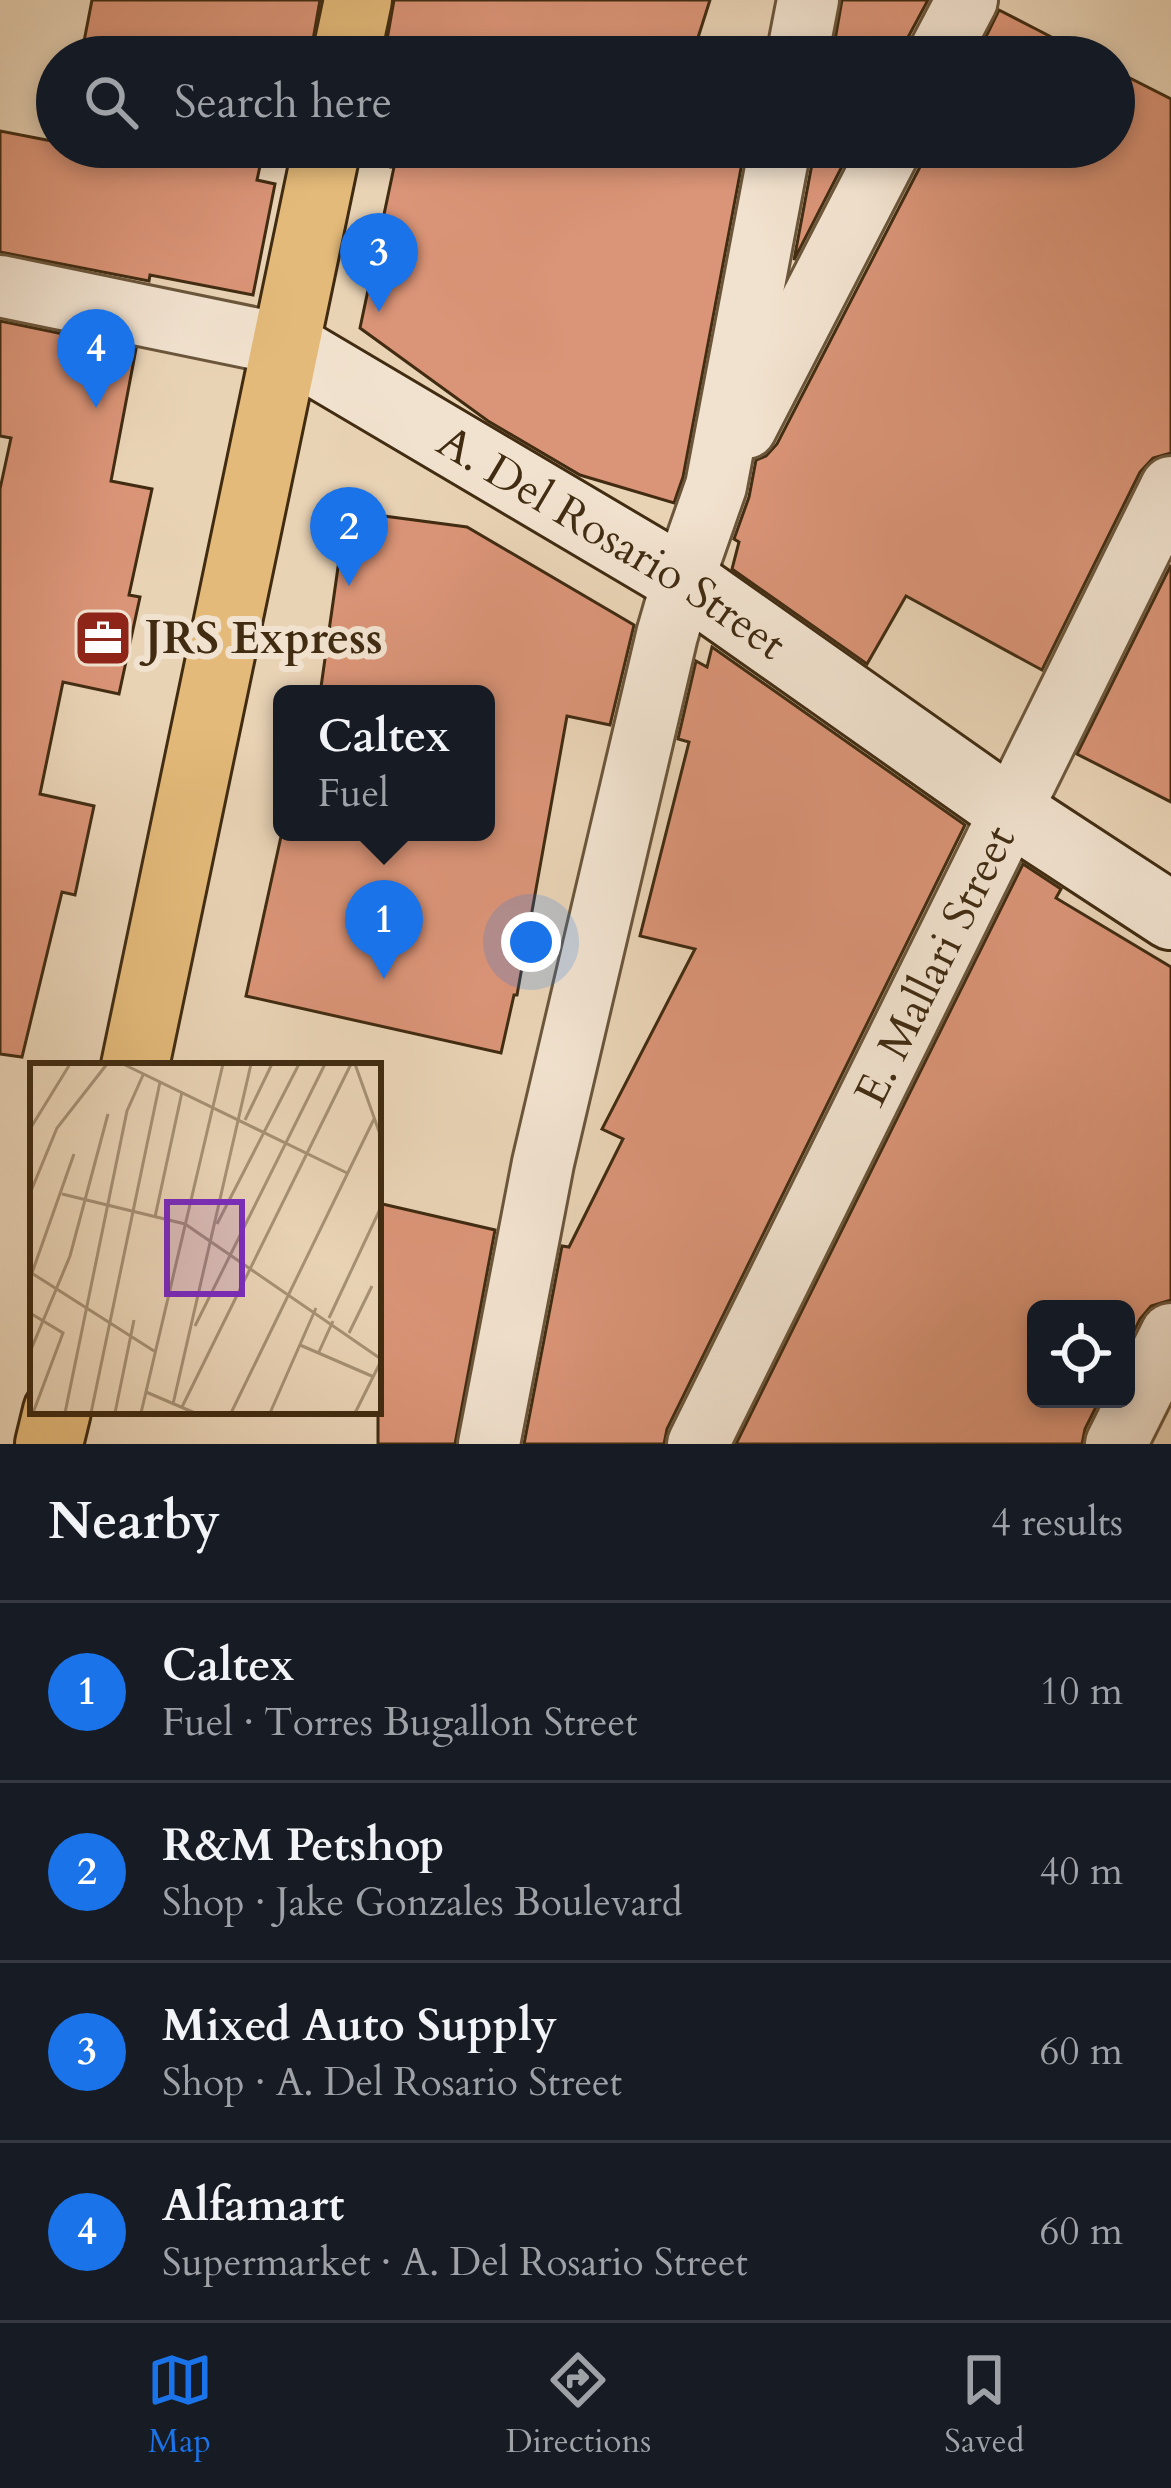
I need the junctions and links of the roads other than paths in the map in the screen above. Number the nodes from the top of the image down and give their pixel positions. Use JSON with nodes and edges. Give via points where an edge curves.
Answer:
{"nodes":[{"id":1,"x":358,"y":0,"type":"edge"},
{"id":2,"x":808,"y":0,"type":"edge"},
{"id":3,"x":967,"y":0,"type":"edge"},
{"id":4,"x":350,"y":36,"type":"edge"},
{"id":5,"x":800,"y":36,"type":"edge"},
{"id":6,"x":949,"y":36,"type":"edge"},
{"id":7,"x":323,"y":168,"type":"edge"},
{"id":8,"x":776,"y":168,"type":"edge"},
{"id":9,"x":880,"y":168,"type":"edge"},
{"id":10,"x":0,"y":286,"type":"edge"},
{"id":11,"x":286,"y":345,"type":"junction"},
{"id":12,"x":716,"y":486,"type":"junction"},
{"id":13,"x":1171,"y":488,"type":"edge"},
{"id":14,"x":682,"y":580,"type":"junction"},
{"id":15,"x":1012,"y":812,"type":"junction"},
{"id":16,"x":1171,"y":916,"type":"edge"},
{"id":17,"x":136,"y":1063,"type":"edge"},
{"id":18,"x":1171,"y":1334,"type":"edge"},
{"id":19,"x":56,"y":1414,"type":"edge"},
{"id":20,"x":49,"y":1444,"type":"edge"},
{"id":21,"x":489,"y":1444,"type":"edge"},
{"id":22,"x":698,"y":1444,"type":"edge"},
{"id":23,"x":1116,"y":1444,"type":"edge"}],
"edges":[{"from":1,"to":4,"type":"main road"},
{"from":2,"to":5,"type":"street"},
{"from":3,"to":6,"type":"street"},
{"from":7,"to":11,"type":"main road"},
{"from":8,"to":12,"type":"street"},
{"from":9,"to":12,"type":"street"},
{"from":10,"to":11,"type":"street","name":"A. Del Rosario Street"},
{"from":11,"to":14,"type":"street","name":"A. Del Rosario Street"},
{"from":11,"to":17,"type":"main road"},
{"from":12,"to":14,"type":"street"},
{"from":13,"to":15,"type":"street","name":"E. Mallari Street"},
{"from":14,"to":15,"type":"street","name":"A. Del Rosario Street"},
{"from":14,"to":21,"type":"street","via":[[543,1163]]},
{"from":15,"to":16,"type":"street","name":"A. Del Rosario Street"},
{"from":15,"to":22,"type":"street","name":"E. Mallari Street"},
{"from":18,"to":23,"type":"street"},
{"from":19,"to":20,"type":"main road"}]}
